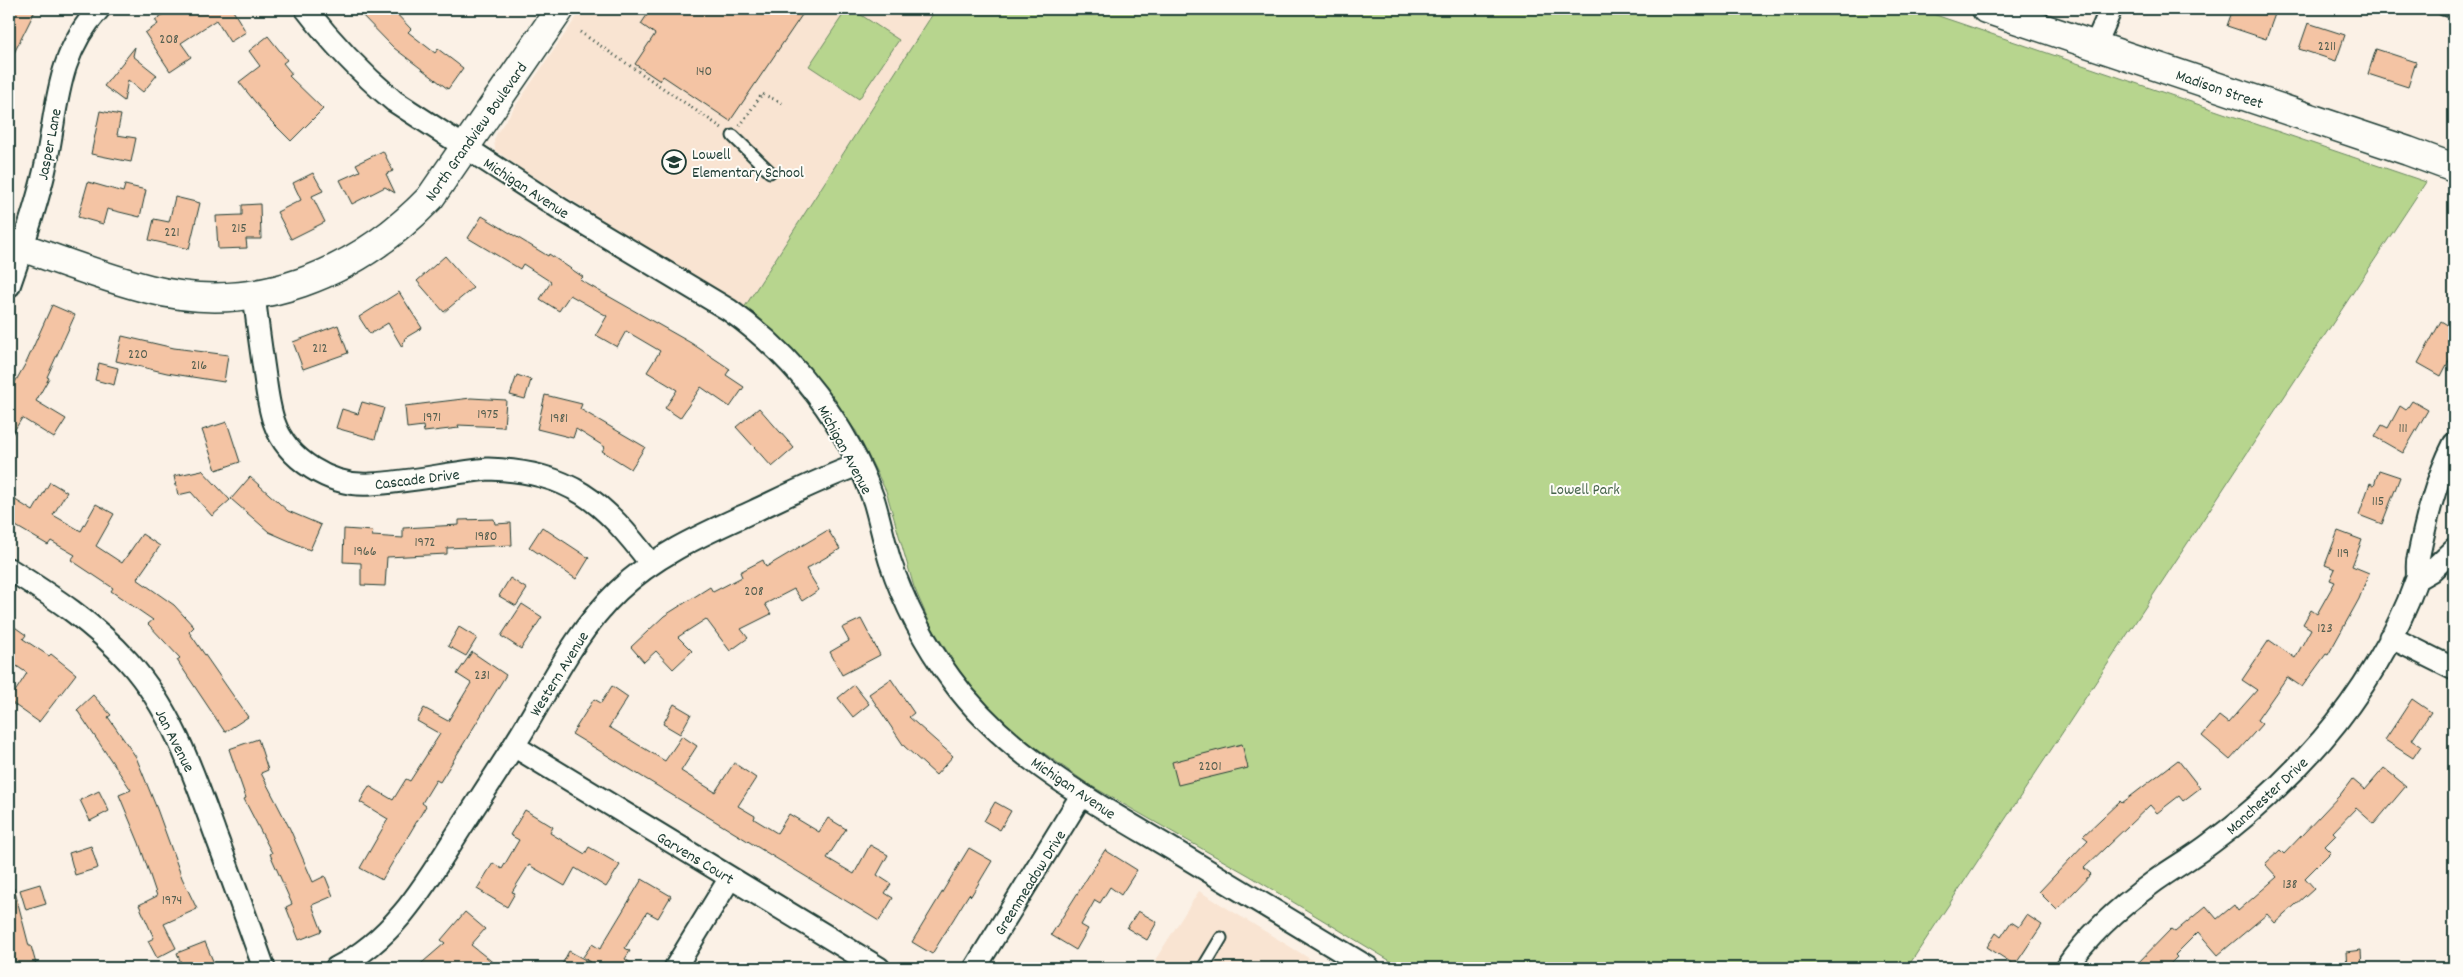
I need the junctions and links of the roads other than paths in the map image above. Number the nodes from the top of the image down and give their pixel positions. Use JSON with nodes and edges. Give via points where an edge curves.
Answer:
{"nodes":[{"id":1,"x":99,"y":9,"type":"edge"},
{"id":2,"x":306,"y":9,"type":"edge"},
{"id":3,"x":560,"y":9,"type":"edge"},
{"id":4,"x":1986,"y":9,"type":"edge"},
{"id":5,"x":2111,"y":9,"type":"edge"},
{"id":6,"x":2443,"y":9,"type":"edge"},
{"id":7,"x":2454,"y":12,"type":"edge"},
{"id":8,"x":2096,"y":46,"type":"junction"},
{"id":9,"x":733,"y":136,"type":"road end"},
{"id":10,"x":465,"y":148,"type":"junction"},
{"id":11,"x":2454,"y":168,"type":"edge"},
{"id":12,"x":770,"y":172,"type":"dead end"},
{"id":13,"x":16,"y":245,"type":"edge"},
{"id":14,"x":9,"y":286,"type":"edge"},
{"id":15,"x":254,"y":294,"type":"junction"},
{"id":16,"x":2454,"y":444,"type":"edge"},
{"id":17,"x":858,"y":466,"type":"junction"},
{"id":18,"x":2454,"y":549,"type":"edge"},
{"id":19,"x":651,"y":564,"type":"junction"},
{"id":20,"x":9,"y":569,"type":"edge"},
{"id":21,"x":2417,"y":579,"type":"junction"},
{"id":22,"x":2390,"y":637,"type":"junction"},
{"id":23,"x":2454,"y":669,"type":"edge"},
{"id":24,"x":514,"y":746,"type":"junction"},
{"id":25,"x":1082,"y":796,"type":"junction"},
{"id":26,"x":730,"y":878,"type":"junction"},
{"id":27,"x":1221,"y":938,"type":"dead end"},
{"id":28,"x":264,"y":968,"type":"edge"},
{"id":29,"x":336,"y":968,"type":"edge"},
{"id":30,"x":675,"y":968,"type":"edge"},
{"id":31,"x":879,"y":968,"type":"edge"},
{"id":32,"x":975,"y":968,"type":"edge"},
{"id":33,"x":1203,"y":968,"type":"edge"},
{"id":34,"x":1369,"y":968,"type":"edge"},
{"id":35,"x":2066,"y":968,"type":"edge"}],
"edges":[{"from":1,"to":13,"type":"street","name":"Jasper Lane","via":[[73,45],[65,63],[44,172]]},
{"from":2,"to":10,"type":"street","name":"Michigan Avenue","via":[[327,36],[394,101]]},
{"from":3,"to":10,"type":"street","name":"North Grandview Boulevard"},
{"from":4,"to":8,"type":"street","name":"Madison Street"},
{"from":5,"to":8,"type":"street"},
{"from":6,"to":7,"type":"lane"},
{"from":8,"to":11,"type":"street","name":"Madison Street"},
{"from":9,"to":12,"type":"lane"},
{"from":10,"to":15,"type":"street","name":"North Grandview Boulevard","via":[[430,198],[387,238],[338,269],[310,281]]},
{"from":10,"to":17,"type":"street","name":"Michigan Avenue","via":[[748,324],[811,387]]},
{"from":13,"to":14,"type":"street","name":"Jasper Lane"},
{"from":13,"to":15,"type":"street","name":"North Grandview Boulevard","via":[[150,289],[191,296]]},
{"from":15,"to":19,"type":"street","name":"Cascade Drive","via":[[274,423],[286,444],[303,462],[341,480],[370,484],[488,469],[557,480],[607,511]]},
{"from":16,"to":21,"type":"street","name":"Manchester Drive","via":[[2444,464],[2431,508],[2417,562]]},
{"from":17,"to":19,"type":"street","name":"Western Avenue","via":[[729,522]]},
{"from":17,"to":25,"type":"street","name":"Michigan Avenue","via":[[874,502],[890,562],[910,609],[942,666],[998,731]]},
{"from":18,"to":21,"type":"street","via":[[2431,571]]},
{"from":19,"to":24,"type":"street","name":"Western Avenue","via":[[618,591],[591,620]]},
{"from":20,"to":28,"type":"street","name":"Jan Avenue","via":[[68,606],[111,643],[143,680],[172,725],[188,760]]},
{"from":21,"to":22,"type":"street","name":"Manchester Drive"},
{"from":22,"to":23,"type":"street"},
{"from":22,"to":35,"type":"street","name":"Manchester Drive","via":[[2341,716],[2290,776],[2211,844],[2119,909]]},
{"from":24,"to":26,"type":"street","name":"Garvens Court"},
{"from":24,"to":29,"type":"street","name":"Western Avenue","via":[[405,913],[358,956]]},
{"from":25,"to":32,"type":"street","name":"Greenmeadow Drive"},
{"from":25,"to":34,"type":"street","name":"Michigan Avenue"},
{"from":26,"to":30,"type":"street"},
{"from":26,"to":31,"type":"street","name":"Garvens Court"},
{"from":27,"to":33,"type":"lane"}]}
